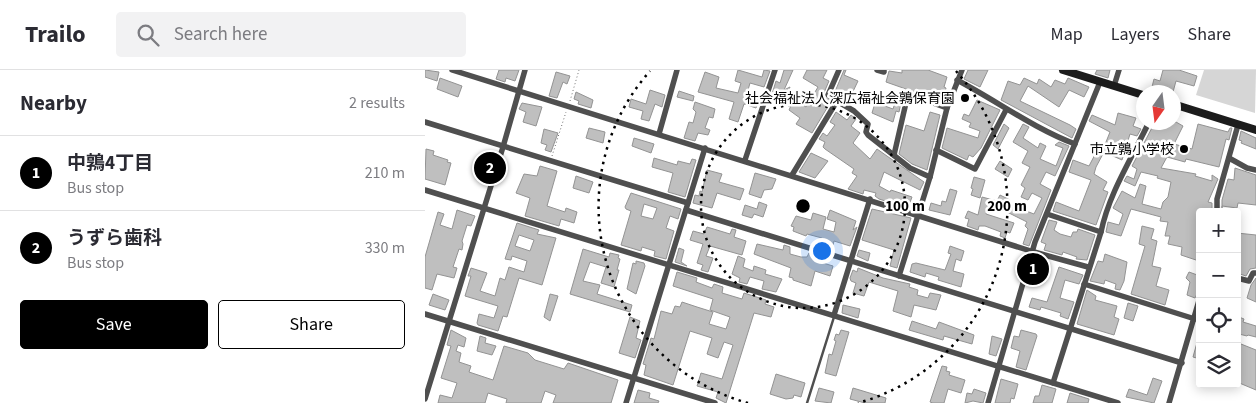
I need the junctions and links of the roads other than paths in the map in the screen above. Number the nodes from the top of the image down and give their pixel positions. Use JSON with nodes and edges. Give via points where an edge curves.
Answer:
{"nodes":[{"id":1,"x":452,"y":70,"type":"edge"},
{"id":2,"x":525,"y":70,"type":"edge"},
{"id":3,"x":677,"y":70,"type":"edge"},
{"id":4,"x":775,"y":70,"type":"edge"},
{"id":5,"x":839,"y":70,"type":"edge"},
{"id":6,"x":877,"y":70,"type":"edge"},
{"id":7,"x":884,"y":70,"type":"edge"},
{"id":8,"x":962,"y":70,"type":"edge"},
{"id":9,"x":1063,"y":70,"type":"edge"},
{"id":10,"x":1119,"y":70,"type":"edge"},
{"id":11,"x":957,"y":80,"type":"junction"},
{"id":12,"x":1100,"y":82,"type":"junction"},
{"id":13,"x":1114,"y":86,"type":"junction"},
{"id":14,"x":520,"y":92,"type":"junction"},
{"id":15,"x":1136,"y":93,"type":"edge"},
{"id":16,"x":837,"y":101,"type":"junction"},
{"id":17,"x":1181,"y":107,"type":"edge"},
{"id":18,"x":947,"y":108,"type":"junction"},
{"id":19,"x":1006,"y":110,"type":"junction"},
{"id":20,"x":425,"y":122,"type":"edge"},
{"id":21,"x":1238,"y":125,"type":"junction"},
{"id":22,"x":1145,"y":130,"type":"edge"},
{"id":23,"x":1256,"y":130,"type":"edge"},
{"id":24,"x":659,"y":134,"type":"junction"},
{"id":25,"x":1075,"y":144,"type":"junction"},
{"id":26,"x":503,"y":147,"type":"junction"},
{"id":27,"x":705,"y":148,"type":"junction"},
{"id":28,"x":936,"y":150,"type":"junction"},
{"id":29,"x":894,"y":155,"type":"junction"},
{"id":30,"x":1229,"y":158,"type":"junction"},
{"id":31,"x":745,"y":160,"type":"junction"},
{"id":32,"x":1256,"y":170,"type":"edge"},
{"id":33,"x":791,"y":175,"type":"junction"},
{"id":34,"x":930,"y":177,"type":"junction"},
{"id":35,"x":425,"y":190,"type":"edge"},
{"id":36,"x":870,"y":199,"type":"junction"},
{"id":37,"x":689,"y":203,"type":"junction"},
{"id":38,"x":484,"y":208,"type":"junction"},
{"id":39,"x":1217,"y":208,"type":"edge"},
{"id":40,"x":686,"y":210,"type":"junction"},
{"id":41,"x":919,"y":214,"type":"junction"},
{"id":42,"x":1047,"y":214,"type":"junction"},
{"id":43,"x":1101,"y":232,"type":"junction"},
{"id":44,"x":1034,"y":252,"type":"junction"},
{"id":45,"x":851,"y":261,"type":"junction"},
{"id":46,"x":669,"y":265,"type":"junction"},
{"id":47,"x":1088,"y":267,"type":"junction"},
{"id":48,"x":1256,"y":273,"type":"edge"},
{"id":49,"x":899,"y":276,"type":"junction"},
{"id":50,"x":1241,"y":279,"type":"edge"},
{"id":51,"x":1084,"y":284,"type":"junction"},
{"id":52,"x":1200,"y":298,"type":"edge"},
{"id":53,"x":1016,"y":313,"type":"junction"},
{"id":54,"x":425,"y":314,"type":"edge"},
{"id":55,"x":834,"y":315,"type":"junction"},
{"id":56,"x":1195,"y":319,"type":"junction"},
{"id":57,"x":449,"y":321,"type":"junction"},
{"id":58,"x":1069,"y":329,"type":"junction"},
{"id":59,"x":1182,"y":363,"type":"junction"},
{"id":60,"x":998,"y":367,"type":"junction"},
{"id":61,"x":634,"y":379,"type":"junction"},
{"id":62,"x":1053,"y":383,"type":"junction"},
{"id":63,"x":425,"y":399,"type":"edge"},
{"id":64,"x":626,"y":403,"type":"edge"},
{"id":65,"x":715,"y":403,"type":"edge"},
{"id":66,"x":807,"y":403,"type":"edge"},
{"id":67,"x":988,"y":403,"type":"edge"},
{"id":68,"x":1118,"y":403,"type":"edge"},
{"id":69,"x":1169,"y":403,"type":"edge"}],
"edges":[{"from":1,"to":14,"type":"street"},
{"from":2,"to":14,"type":"street"},
{"from":3,"to":24,"type":"street"},
{"from":4,"to":31,"type":"street"},
{"from":5,"to":16,"type":"street","via":[[828,95]]},
{"from":6,"to":7,"type":"street"},
{"from":8,"to":11,"type":"street"},
{"from":9,"to":12,"type":"main road"},
{"from":10,"to":13,"type":"street"},
{"from":11,"to":18,"type":"street"},
{"from":11,"to":19,"type":"street"},
{"from":12,"to":13,"type":"main road"},
{"from":12,"to":25,"type":"street"},
{"from":13,"to":15,"type":"main road"},
{"from":14,"to":24,"type":"street"},
{"from":14,"to":26,"type":"street"},
{"from":16,"to":29,"type":"street","via":[[868,124],[868,135]]},
{"from":16,"to":33,"type":"street"},
{"from":17,"to":21,"type":"main road"},
{"from":18,"to":28,"type":"street"},
{"from":18,"to":29,"type":"street","via":[[908,94]]},
{"from":19,"to":25,"type":"street"},
{"from":19,"to":28,"type":"street","via":[[975,169]]},
{"from":20,"to":26,"type":"street"},
{"from":21,"to":23,"type":"main road"},
{"from":21,"to":30,"type":"street"},
{"from":22,"to":43,"type":"street","via":[[1104,215]]},
{"from":24,"to":27,"type":"street"},
{"from":25,"to":42,"type":"street"},
{"from":26,"to":37,"type":"street"},
{"from":26,"to":38,"type":"street"},
{"from":27,"to":31,"type":"street"},
{"from":27,"to":37,"type":"street"},
{"from":28,"to":34,"type":"street"},
{"from":29,"to":34,"type":"street","via":[[910,168]]},
{"from":30,"to":32,"type":"street"},
{"from":30,"to":39,"type":"street"},
{"from":31,"to":33,"type":"street"},
{"from":33,"to":36,"type":"street"},
{"from":34,"to":41,"type":"street"},
{"from":35,"to":38,"type":"street"},
{"from":36,"to":41,"type":"street"},
{"from":36,"to":45,"type":"street"},
{"from":37,"to":40,"type":"street"},
{"from":38,"to":46,"type":"street"},
{"from":38,"to":57,"type":"street"},
{"from":40,"to":45,"type":"street"},
{"from":40,"to":46,"type":"street"},
{"from":41,"to":44,"type":"street"},
{"from":41,"to":49,"type":"street"},
{"from":42,"to":43,"type":"street"},
{"from":42,"to":44,"type":"street"},
{"from":43,"to":47,"type":"street"},
{"from":44,"to":47,"type":"street"},
{"from":44,"to":53,"type":"street"},
{"from":45,"to":49,"type":"street"},
{"from":45,"to":55,"type":"street"},
{"from":46,"to":55,"type":"street"},
{"from":46,"to":61,"type":"street"},
{"from":47,"to":51,"type":"street"},
{"from":48,"to":50,"type":"street","via":[[1249,281]]},
{"from":49,"to":53,"type":"street"},
{"from":51,"to":56,"type":"street"},
{"from":51,"to":58,"type":"street"},
{"from":52,"to":56,"type":"street"},
{"from":53,"to":58,"type":"street"},
{"from":53,"to":60,"type":"street"},
{"from":54,"to":57,"type":"street"},
{"from":55,"to":60,"type":"street"},
{"from":55,"to":66,"type":"lane"},
{"from":56,"to":59,"type":"street"},
{"from":57,"to":61,"type":"street"},
{"from":57,"to":63,"type":"street"},
{"from":58,"to":59,"type":"street"},
{"from":58,"to":62,"type":"street"},
{"from":59,"to":69,"type":"street"},
{"from":60,"to":62,"type":"street"},
{"from":60,"to":67,"type":"street"},
{"from":61,"to":64,"type":"street"},
{"from":61,"to":65,"type":"street"},
{"from":62,"to":68,"type":"street"}]}
